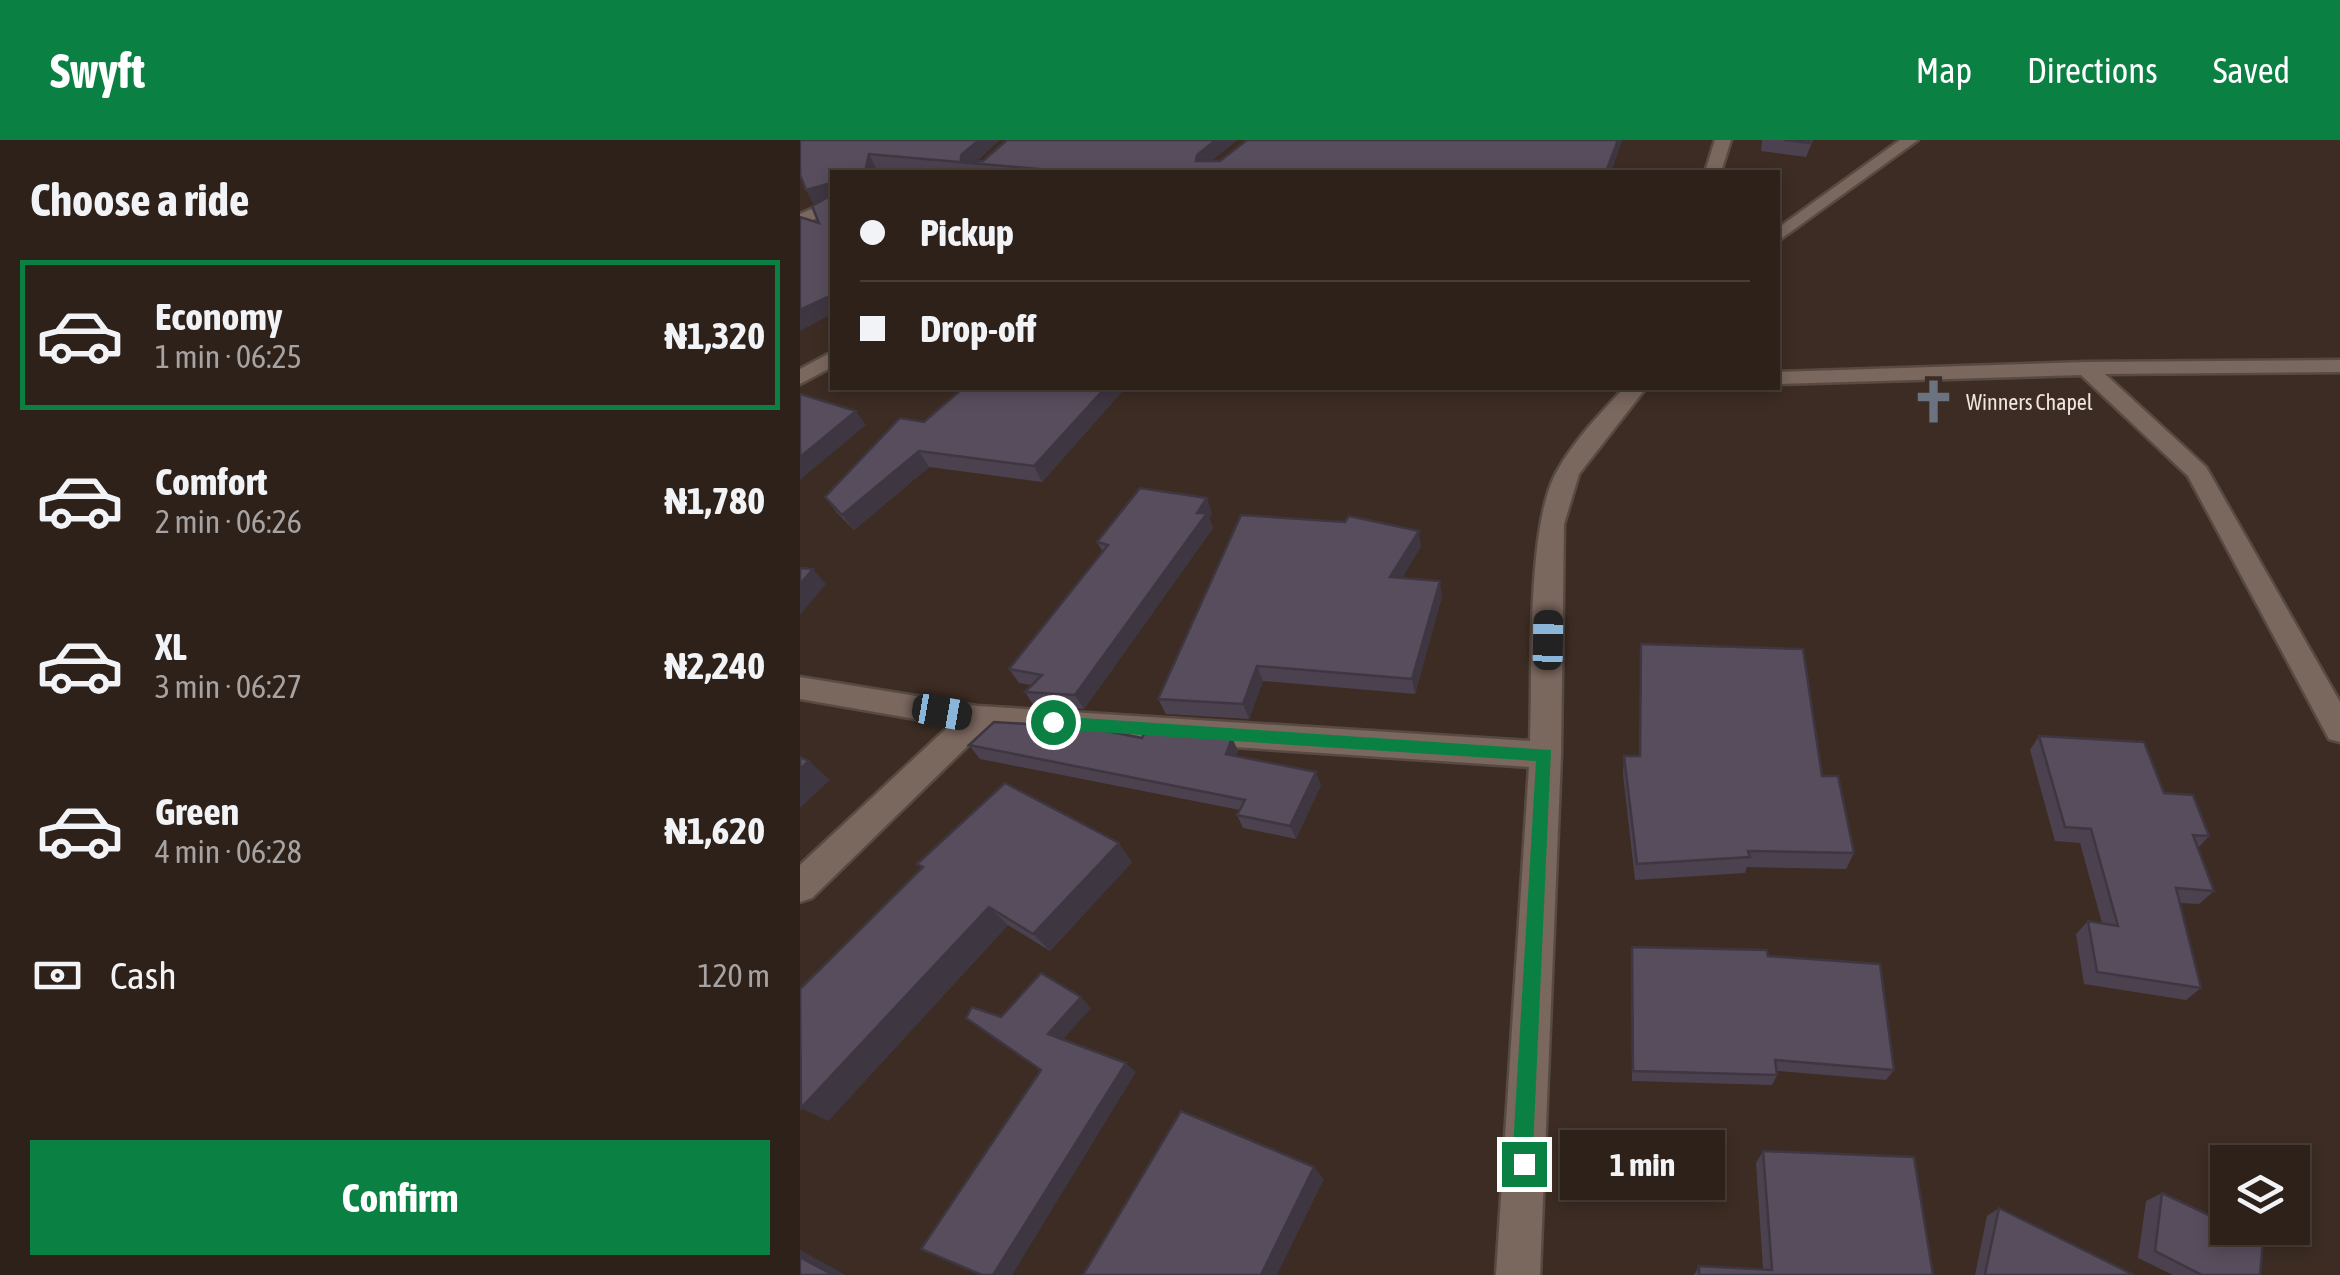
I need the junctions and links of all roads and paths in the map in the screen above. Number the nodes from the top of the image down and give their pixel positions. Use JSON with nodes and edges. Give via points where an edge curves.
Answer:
{"nodes":[{"id":1,"x":1723,"y":140,"type":"edge"},
{"id":2,"x":1910,"y":140,"type":"edge"},
{"id":3,"x":1715,"y":170,"type":"edge"},
{"id":4,"x":827,"y":200,"type":"edge"},
{"id":5,"x":800,"y":221,"type":"edge"},
{"id":6,"x":1780,"y":235,"type":"edge"},
{"id":7,"x":830,"y":359,"type":"edge"},
{"id":8,"x":2340,"y":366,"type":"edge"},
{"id":9,"x":2086,"y":368,"type":"junction"},
{"id":10,"x":800,"y":378,"type":"edge"},
{"id":11,"x":1780,"y":378,"type":"edge"},
{"id":12,"x":1632,"y":390,"type":"edge"},
{"id":13,"x":800,"y":688,"type":"edge"},
{"id":14,"x":977,"y":718,"type":"junction"},
{"id":15,"x":2340,"y":730,"type":"edge"},
{"id":16,"x":1545,"y":755,"type":"junction"},
{"id":17,"x":800,"y":887,"type":"edge"},
{"id":18,"x":1518,"y":1275,"type":"edge"}],
"edges":[{"from":1,"to":3,"type":"street"},
{"from":2,"to":6,"type":"street"},
{"from":4,"to":5,"type":"street"},
{"from":7,"to":10,"type":"street"},
{"from":8,"to":9,"type":"street"},
{"from":9,"to":11,"type":"street"},
{"from":9,"to":15,"type":"street","via":[[2198,472]]},
{"from":12,"to":16,"type":"street","via":[[1567,474],[1552,524]]},
{"from":13,"to":14,"type":"street"},
{"from":14,"to":16,"type":"street"},
{"from":14,"to":17,"type":"street"},
{"from":16,"to":18,"type":"street"}]}
